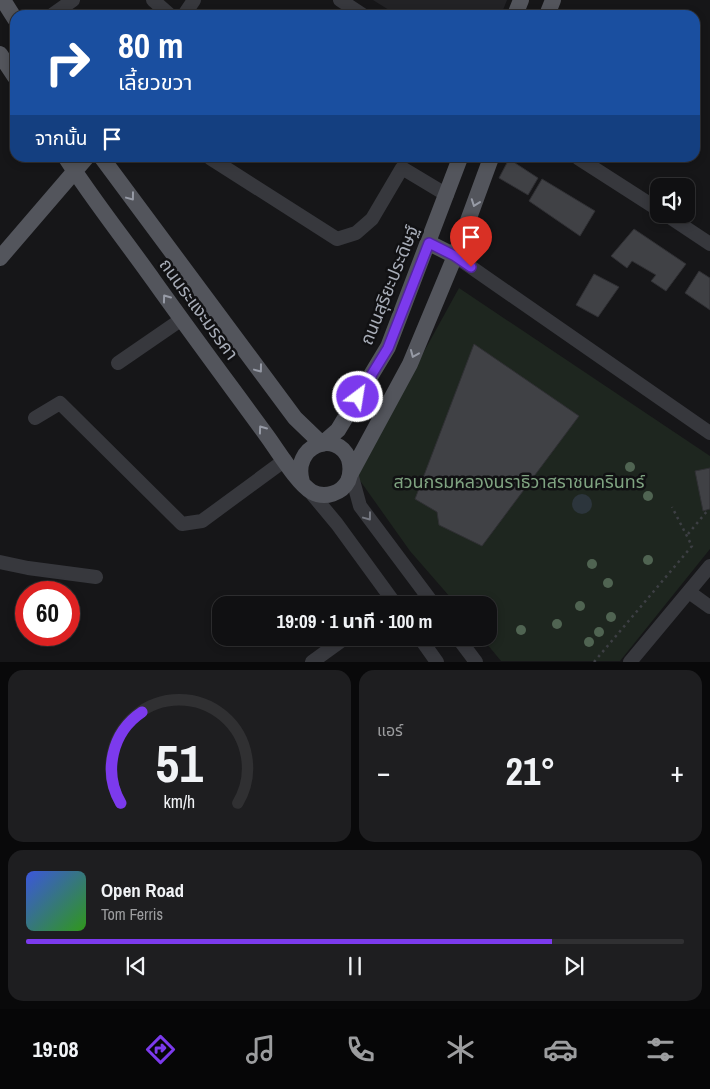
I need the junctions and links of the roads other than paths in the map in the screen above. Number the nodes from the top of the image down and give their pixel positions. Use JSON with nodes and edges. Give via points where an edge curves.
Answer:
{"nodes":[{"id":1,"x":2,"y":0,"type":"edge"},
{"id":2,"x":73,"y":0,"type":"edge"},
{"id":3,"x":153,"y":0,"type":"edge"},
{"id":4,"x":340,"y":0,"type":"edge"},
{"id":5,"x":59,"y":10,"type":"edge"},
{"id":6,"x":164,"y":10,"type":"edge"},
{"id":7,"x":355,"y":10,"type":"edge"},
{"id":8,"x":10,"y":12,"type":"edge"},
{"id":9,"x":0,"y":54,"type":"edge"},
{"id":10,"x":10,"y":69,"type":"edge"},
{"id":11,"x":105,"y":162,"type":"edge"},
{"id":12,"x":216,"y":162,"type":"edge"},
{"id":13,"x":459,"y":162,"type":"edge"},
{"id":14,"x":490,"y":162,"type":"edge"},
{"id":15,"x":584,"y":162,"type":"edge"},
{"id":16,"x":71,"y":164,"type":"edge"},
{"id":17,"x":447,"y":195,"type":"junction"},
{"id":18,"x":650,"y":204,"type":"edge"},
{"id":19,"x":678,"y":223,"type":"edge"},
{"id":20,"x":429,"y":243,"type":"junction"},
{"id":21,"x":710,"y":244,"type":"edge"},
{"id":22,"x":455,"y":256,"type":"junction"},
{"id":23,"x":0,"y":258,"type":"edge"},
{"id":24,"x":182,"y":320,"type":"junction"},
{"id":25,"x":118,"y":363,"type":"dead end"},
{"id":26,"x":35,"y":418,"type":"dead end"},
{"id":27,"x":710,"y":433,"type":"edge"},
{"id":28,"x":322,"y":444,"type":"junction"},
{"id":29,"x":285,"y":460,"type":"junction"},
{"id":30,"x":350,"y":473,"type":"junction"},
{"id":31,"x":304,"y":485,"type":"junction"},
{"id":32,"x":0,"y":562,"type":"edge"},
{"id":33,"x":710,"y":566,"type":"edge"},
{"id":34,"x":96,"y":577,"type":"dead end"},
{"id":35,"x":689,"y":592,"type":"junction"},
{"id":36,"x":387,"y":596,"type":"edge"},
{"id":37,"x":427,"y":596,"type":"edge"},
{"id":38,"x":710,"y":608,"type":"edge"},
{"id":39,"x":334,"y":646,"type":"edge"},
{"id":40,"x":426,"y":646,"type":"edge"},
{"id":41,"x":464,"y":646,"type":"edge"},
{"id":42,"x":312,"y":662,"type":"edge"},
{"id":43,"x":438,"y":662,"type":"edge"},
{"id":44,"x":476,"y":662,"type":"edge"},
{"id":45,"x":630,"y":662,"type":"edge"}],
"edges":[{"from":1,"to":8,"type":"main road"},
{"from":2,"to":5,"type":"street"},
{"from":3,"to":6,"type":"street"},
{"from":4,"to":7,"type":"street"},
{"from":9,"to":10,"type":"main road"},
{"from":11,"to":28,"type":"main road","name":"ถนนระแงะมรรคา","one_way":true,"via":[[295,418]]},
{"from":12,"to":17,"type":"street","via":[[337,239],[356,233],[372,219],[402,168]]},
{"from":13,"to":17,"type":"main road","name":"ถนนสุริยะประดิษฐ์"},
{"from":14,"to":22,"type":"main road","one_way":true},
{"from":15,"to":18,"type":"street"},
{"from":16,"to":23,"type":"main road"},
{"from":24,"to":16,"type":"main road","name":"ถนนระแงะมรรคา","one_way":true},
{"from":17,"to":20,"type":"main road","name":"ถนนสุริยะประดิษฐ์"},
{"from":19,"to":21,"type":"street"},
{"from":20,"to":22,"type":"main road"},
{"from":20,"to":28,"type":"main road","name":"ถนนสุริยะประดิษฐ์","via":[[388,348],[338,430]]},
{"from":22,"to":27,"type":"street"},
{"from":22,"to":30,"type":"main road","one_way":true,"via":[[410,364]]},
{"from":24,"to":25,"type":"street"},
{"from":29,"to":24,"type":"main road","name":"ถนนระแงะมรรคา","one_way":true},
{"from":26,"to":29,"type":"street","via":[[60,403],[182,524],[202,521]]},
{"from":28,"to":30,"type":"main road","via":[[338,446],[344,451]]},
{"from":28,"to":31,"type":"main road","via":[[302,457],[300,466]]},
{"from":29,"to":31,"type":"main road","name":"ถนนระแงะมรรคา"},
{"from":30,"to":31,"type":"main road","via":[[344,487],[329,495],[313,492]]},
{"from":30,"to":37,"type":"street","one_way":true,"via":[[360,506]]},
{"from":31,"to":36,"type":"street","via":[[337,524]]},
{"from":32,"to":34,"type":"street"},
{"from":33,"to":35,"type":"street"},
{"from":35,"to":38,"type":"street"},
{"from":35,"to":45,"type":"street"},
{"from":39,"to":42,"type":"street"},
{"from":40,"to":43,"type":"street"},
{"from":41,"to":44,"type":"street"}]}
